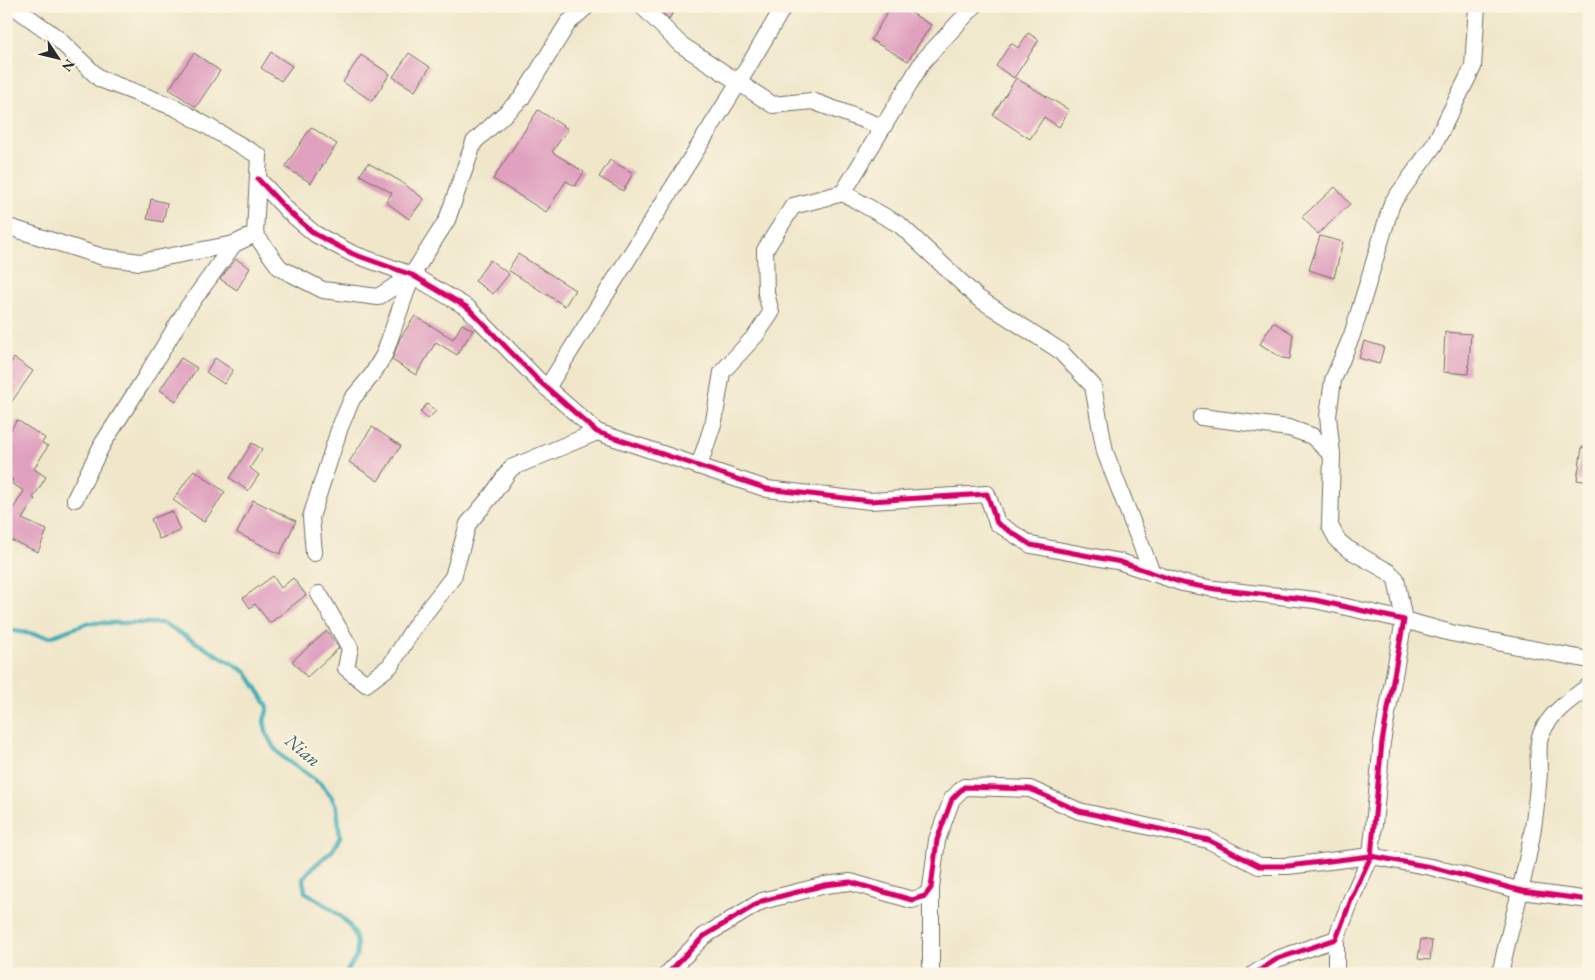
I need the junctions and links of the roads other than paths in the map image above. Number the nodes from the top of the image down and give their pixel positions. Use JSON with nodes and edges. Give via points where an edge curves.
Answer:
{"nodes":[{"id":1,"x":12,"y":6,"type":"edge"},
{"id":2,"x":587,"y":6,"type":"edge"},
{"id":3,"x":642,"y":6,"type":"edge"},
{"id":4,"x":784,"y":6,"type":"edge"},
{"id":5,"x":974,"y":6,"type":"edge"},
{"id":6,"x":1477,"y":6,"type":"edge"},
{"id":7,"x":739,"y":82,"type":"junction"},
{"id":8,"x":883,"y":126,"type":"junction"},
{"id":9,"x":258,"y":179,"type":"junction"},
{"id":10,"x":843,"y":193,"type":"junction"},
{"id":11,"x":6,"y":226,"type":"edge"},
{"id":12,"x":255,"y":234,"type":"junction"},
{"id":13,"x":234,"y":244,"type":"junction"},
{"id":14,"x":412,"y":275,"type":"junction"},
{"id":15,"x":547,"y":388,"type":"junction"},
{"id":16,"x":1201,"y":417,"type":"dead end"},
{"id":17,"x":597,"y":432,"type":"junction"},
{"id":18,"x":1332,"y":455,"type":"junction"},
{"id":19,"x":699,"y":466,"type":"junction"},
{"id":20,"x":75,"y":499,"type":"dead end"},
{"id":21,"x":314,"y":553,"type":"dead end"},
{"id":22,"x":1152,"y":573,"type":"junction"},
{"id":23,"x":319,"y":594,"type":"dead end"},
{"id":24,"x":1404,"y":620,"type":"junction"},
{"id":25,"x":1589,"y":660,"type":"edge"},
{"id":26,"x":1589,"y":686,"type":"edge"},
{"id":27,"x":1371,"y":856,"type":"junction"},
{"id":28,"x":931,"y":888,"type":"junction"},
{"id":29,"x":1522,"y":891,"type":"junction"},
{"id":30,"x":1589,"y":900,"type":"edge"},
{"id":31,"x":1336,"y":940,"type":"junction"},
{"id":32,"x":667,"y":974,"type":"edge"},
{"id":33,"x":930,"y":974,"type":"edge"},
{"id":34,"x":1254,"y":974,"type":"edge"},
{"id":35,"x":1336,"y":974,"type":"edge"},
{"id":36,"x":1500,"y":974,"type":"edge"}],
"edges":[{"from":1,"to":9,"type":"street","via":[[56,37],[100,79],[176,108],[259,156]]},
{"from":2,"to":14,"type":"street","via":[[568,23],[521,100],[474,142],[446,220]]},
{"from":3,"to":7,"type":"street","via":[[680,44]]},
{"from":4,"to":7,"type":"street"},
{"from":5,"to":8,"type":"street","via":[[923,61]]},
{"from":6,"to":18,"type":"street","via":[[1473,68],[1434,145],[1392,203],[1352,335],[1333,380],[1328,416]]},
{"from":7,"to":8,"type":"street","via":[[773,105],[812,101]]},
{"from":7,"to":15,"type":"street"},
{"from":8,"to":10,"type":"street"},
{"from":9,"to":12,"type":"street"},
{"from":9,"to":14,"type":"street","via":[[315,234],[353,254]]},
{"from":10,"to":19,"type":"street","via":[[794,206],[765,250],[766,293],[771,313],[756,335],[722,372],[714,421]]},
{"from":10,"to":22,"type":"street","via":[[900,225],[978,298],[1059,350],[1094,386],[1106,452]]},
{"from":11,"to":13,"type":"street","via":[[103,257],[140,262]]},
{"from":12,"to":13,"type":"street"},
{"from":12,"to":14,"type":"street","via":[[280,268],[323,290],[378,297]]},
{"from":13,"to":20,"type":"street","via":[[197,293],[160,351],[103,443]]},
{"from":14,"to":15,"type":"street","via":[[468,308]]},
{"from":14,"to":21,"type":"street","via":[[384,355],[352,399],[340,427],[311,517]]},
{"from":15,"to":17,"type":"street"},
{"from":16,"to":18,"type":"street","via":[[1289,428],[1312,436]]},
{"from":17,"to":19,"type":"street"},
{"from":17,"to":23,"type":"street","via":[[510,468],[468,524],[453,577],[415,626],[390,666],[366,684],[346,668],[350,648]]},
{"from":18,"to":24,"type":"street","via":[[1330,526],[1338,541],[1396,579]]},
{"from":19,"to":22,"type":"street","via":[[767,489],[870,501],[987,494],[997,523],[1031,545],[1121,562]]},
{"from":22,"to":24,"type":"street","via":[[1182,583],[1315,600]]},
{"from":24,"to":25,"type":"street","via":[[1451,633]]},
{"from":24,"to":27,"type":"street","via":[[1382,742]]},
{"from":26,"to":29,"type":"street","via":[[1565,703],[1540,735],[1534,822]]},
{"from":27,"to":28,"type":"street","via":[[1288,866],[1259,866],[1208,840],[1079,810],[1030,789],[964,787],[952,799],[937,840]]},
{"from":27,"to":29,"type":"street","via":[[1431,867]]},
{"from":27,"to":31,"type":"street"},
{"from":28,"to":32,"type":"street","via":[[925,896],[912,900],[850,882],[825,885],[762,902],[704,936]]},
{"from":28,"to":33,"type":"street"},
{"from":29,"to":30,"type":"street"},
{"from":29,"to":36,"type":"street"},
{"from":31,"to":34,"type":"street","via":[[1278,959]]},
{"from":31,"to":35,"type":"street"}]}
